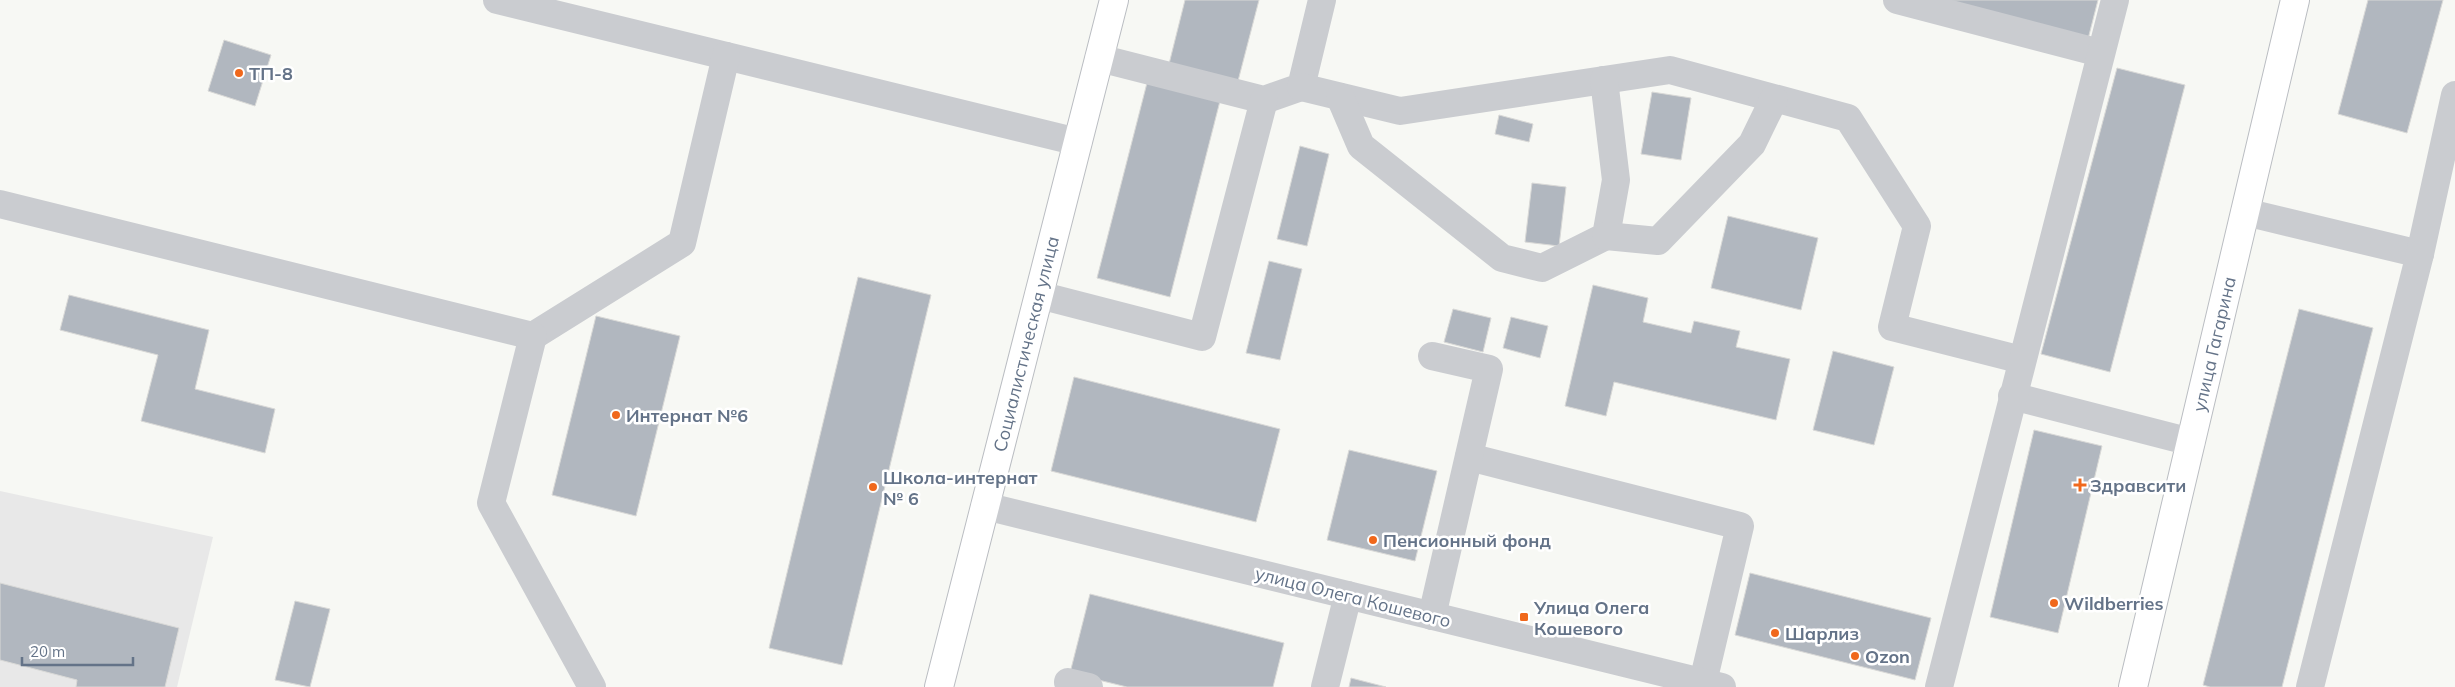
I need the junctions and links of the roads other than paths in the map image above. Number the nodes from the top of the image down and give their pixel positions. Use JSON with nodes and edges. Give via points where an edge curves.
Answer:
{"nodes":[{"id":1,"x":498,"y":0,"type":"edge"},
{"id":2,"x":1114,"y":0,"type":"edge"},
{"id":3,"x":1322,"y":0,"type":"edge"},
{"id":4,"x":1897,"y":0,"type":"edge"},
{"id":5,"x":2114,"y":0,"type":"edge"},
{"id":6,"x":2295,"y":0,"type":"edge"},
{"id":7,"x":2100,"y":53,"type":"junction"},
{"id":8,"x":726,"y":56,"type":"junction"},
{"id":9,"x":1099,"y":58,"type":"junction"},
{"id":10,"x":1604,"y":80,"type":"junction"},
{"id":11,"x":1301,"y":87,"type":"junction"},
{"id":12,"x":2455,"y":94,"type":"edge"},
{"id":13,"x":1340,"y":96,"type":"junction"},
{"id":14,"x":1774,"y":99,"type":"junction"},
{"id":15,"x":1264,"y":100,"type":"junction"},
{"id":16,"x":1078,"y":142,"type":"junction"},
{"id":17,"x":0,"y":204,"type":"edge"},
{"id":18,"x":2245,"y":212,"type":"junction"},
{"id":19,"x":1606,"y":236,"type":"junction"},
{"id":20,"x":2420,"y":254,"type":"junction"},
{"id":21,"x":1039,"y":295,"type":"junction"},
{"id":22,"x":533,"y":336,"type":"junction"},
{"id":23,"x":1432,"y":356,"type":"dead end"},
{"id":24,"x":2022,"y":360,"type":"junction"},
{"id":25,"x":2012,"y":396,"type":"junction"},
{"id":26,"x":2191,"y":442,"type":"junction"},
{"id":27,"x":1469,"y":457,"type":"junction"},
{"id":28,"x":985,"y":506,"type":"junction"},
{"id":29,"x":1348,"y":595,"type":"junction"},
{"id":30,"x":1432,"y":616,"type":"junction"},
{"id":31,"x":1712,"y":685,"type":"edge"},
{"id":32,"x":592,"y":687,"type":"edge"},
{"id":33,"x":939,"y":687,"type":"edge"},
{"id":34,"x":1325,"y":687,"type":"edge"},
{"id":35,"x":1939,"y":687,"type":"edge"},
{"id":36,"x":2133,"y":687,"type":"edge"},
{"id":37,"x":2310,"y":687,"type":"edge"}],
"edges":[{"from":1,"to":8,"type":"street"},
{"from":2,"to":9,"type":"main road","name":"Социалистическая улица"},
{"from":3,"to":11,"type":"street"},
{"from":4,"to":7,"type":"street"},
{"from":5,"to":7,"type":"street"},
{"from":6,"to":18,"type":"main road","name":"улица Гагарина"},
{"from":7,"to":24,"type":"street"},
{"from":8,"to":16,"type":"street"},
{"from":8,"to":22,"type":"street","via":[[682,243]]},
{"from":9,"to":15,"type":"street"},
{"from":9,"to":16,"type":"main road","name":"Социалистическая улица"},
{"from":10,"to":13,"type":"street","via":[[1400,111]]},
{"from":10,"to":14,"type":"street","via":[[1670,70]]},
{"from":10,"to":19,"type":"street","via":[[1616,180]]},
{"from":11,"to":13,"type":"street"},
{"from":11,"to":15,"type":"street"},
{"from":12,"to":20,"type":"street"},
{"from":13,"to":19,"type":"street","via":[[1361,146],[1502,258],[1542,268]]},
{"from":14,"to":19,"type":"street","via":[[1752,144],[1658,242]]},
{"from":14,"to":24,"type":"street","via":[[1848,118],[1917,226],[1892,327]]},
{"from":15,"to":21,"type":"street","via":[[1202,337]]},
{"from":16,"to":21,"type":"main road","name":"Социалистическая улица"},
{"from":17,"to":22,"type":"street"},
{"from":18,"to":20,"type":"street"},
{"from":18,"to":26,"type":"main road","name":"улица Гагарина"},
{"from":20,"to":37,"type":"street"},
{"from":21,"to":28,"type":"main road","name":"Социалистическая улица"},
{"from":22,"to":32,"type":"street","via":[[491,503]]},
{"from":23,"to":27,"type":"street","via":[[1489,369]]},
{"from":24,"to":25,"type":"street"},
{"from":25,"to":26,"type":"street"},
{"from":25,"to":35,"type":"street"},
{"from":26,"to":36,"type":"main road","name":"улица Гагарина"},
{"from":27,"to":30,"type":"street"},
{"from":27,"to":31,"type":"street","via":[[1740,526]]},
{"from":28,"to":29,"type":"street","name":"улица Олега Кошевого"},
{"from":28,"to":33,"type":"main road","name":"Социалистическая улица"},
{"from":29,"to":30,"type":"street","name":"улица Олега Кошевого"},
{"from":29,"to":34,"type":"street"},
{"from":30,"to":31,"type":"street","name":"улица Олега Кошевого"}]}
